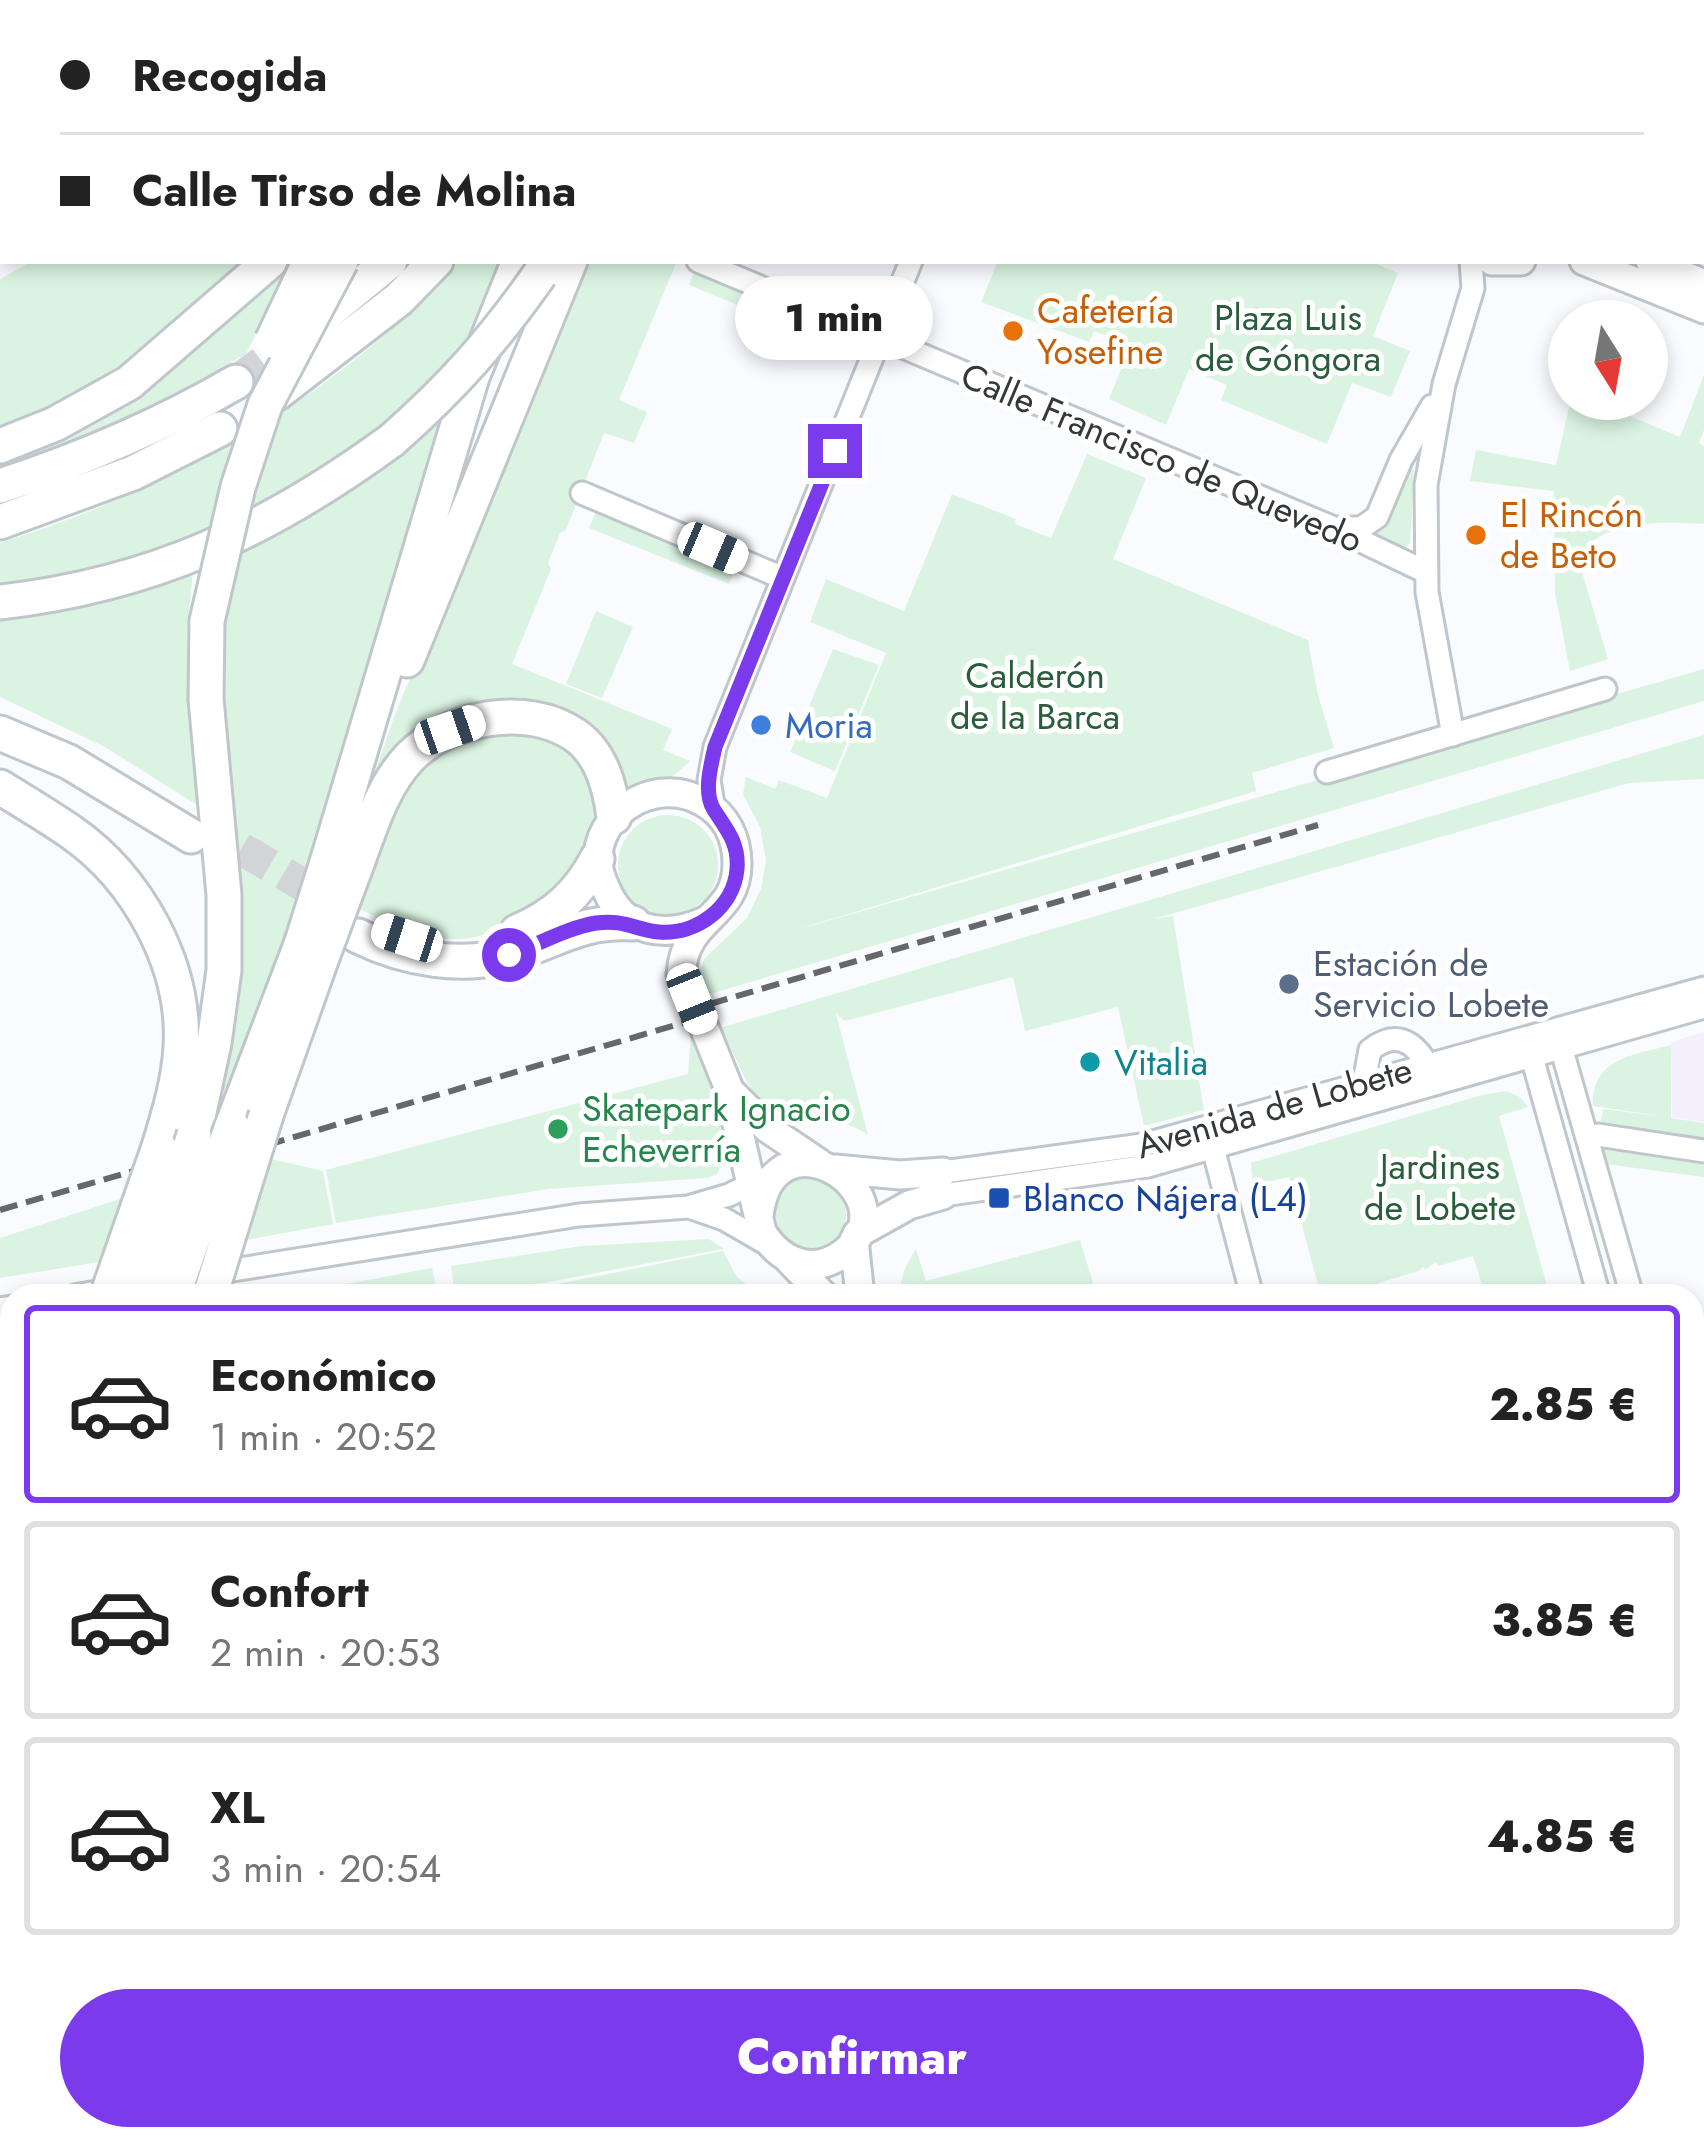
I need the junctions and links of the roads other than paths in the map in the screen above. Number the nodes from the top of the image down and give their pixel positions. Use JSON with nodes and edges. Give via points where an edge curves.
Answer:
{"nodes":[{"id":1,"x":267,"y":264,"type":"edge"},
{"id":2,"x":309,"y":264,"type":"edge"},
{"id":3,"x":339,"y":264,"type":"edge"},
{"id":4,"x":386,"y":264,"type":"edge"},
{"id":5,"x":433,"y":264,"type":"edge"},
{"id":6,"x":544,"y":264,"type":"edge"},
{"id":7,"x":705,"y":264,"type":"edge"},
{"id":8,"x":910,"y":264,"type":"edge"},
{"id":9,"x":1471,"y":264,"type":"edge"},
{"id":10,"x":1506,"y":264,"type":"edge"},
{"id":11,"x":1592,"y":264,"type":"edge"},
{"id":12,"x":1657,"y":264,"type":"edge"},
{"id":13,"x":1704,"y":284,"type":"edge"},
{"id":14,"x":1704,"y":309,"type":"edge"},
{"id":15,"x":1464,"y":322,"type":"junction"},
{"id":16,"x":306,"y":330,"type":"tunnel mouth"},
{"id":17,"x":881,"y":336,"type":"junction"},
{"id":18,"x":236,"y":382,"type":"tunnel mouth"},
{"id":19,"x":1444,"y":384,"type":"junction"},
{"id":20,"x":277,"y":392,"type":"dead end"},
{"id":21,"x":220,"y":429,"type":"dead end"},
{"id":22,"x":0,"y":446,"type":"edge"},
{"id":23,"x":0,"y":486,"type":"edge"},
{"id":24,"x":582,"y":493,"type":"dead end"},
{"id":25,"x":0,"y":522,"type":"edge"},
{"id":26,"x":1334,"y":528,"type":"junction"},
{"id":27,"x":1426,"y":572,"type":"junction"},
{"id":28,"x":783,"y":578,"type":"junction"},
{"id":29,"x":0,"y":602,"type":"edge"},
{"id":30,"x":207,"y":621,"type":"junction"},
{"id":31,"x":1605,"y":689,"type":"dead end"},
{"id":32,"x":0,"y":712,"type":"edge"},
{"id":33,"x":0,"y":733,"type":"edge"},
{"id":34,"x":1453,"y":735,"type":"junction"},
{"id":35,"x":715,"y":747,"type":"junction"},
{"id":36,"x":1327,"y":772,"type":"dead end"},
{"id":37,"x":0,"y":787,"type":"edge"},
{"id":38,"x":664,"y":792,"type":"junction"},
{"id":39,"x":714,"y":810,"type":"junction"},
{"id":40,"x":343,"y":811,"type":"junction"},
{"id":41,"x":614,"y":818,"type":"junction"},
{"id":42,"x":597,"y":859,"type":"junction"},
{"id":43,"x":343,"y":861,"type":"junction"},
{"id":44,"x":705,"y":921,"type":"junction"},
{"id":45,"x":641,"y":927,"type":"junction"},
{"id":46,"x":312,"y":951,"type":"junction"},
{"id":47,"x":687,"y":987,"type":"junction"},
{"id":48,"x":1704,"y":988,"type":"edge"},
{"id":49,"x":1704,"y":1007,"type":"edge"},
{"id":50,"x":1561,"y":1047,"type":"junction"},
{"id":51,"x":1532,"y":1057,"type":"junction"},
{"id":52,"x":1427,"y":1064,"type":"junction"},
{"id":53,"x":1364,"y":1082,"type":"junction"},
{"id":54,"x":729,"y":1089,"type":"junction"},
{"id":55,"x":1598,"y":1135,"type":"dead end"},
{"id":56,"x":1213,"y":1148,"type":"junction"},
{"id":57,"x":1704,"y":1150,"type":"edge"},
{"id":58,"x":827,"y":1166,"type":"junction"},
{"id":59,"x":764,"y":1179,"type":"junction"},
{"id":60,"x":943,"y":1184,"type":"junction"},
{"id":61,"x":688,"y":1207,"type":"junction"},
{"id":62,"x":856,"y":1237,"type":"junction"},
{"id":63,"x":780,"y":1254,"type":"junction"},
{"id":64,"x":218,"y":1283,"type":"edge"},
{"id":65,"x":96,"y":1284,"type":"edge"},
{"id":66,"x":144,"y":1284,"type":"edge"},
{"id":67,"x":177,"y":1284,"type":"edge"},
{"id":68,"x":811,"y":1284,"type":"edge"},
{"id":69,"x":859,"y":1284,"type":"edge"},
{"id":70,"x":1249,"y":1284,"type":"edge"},
{"id":71,"x":1596,"y":1284,"type":"edge"},
{"id":72,"x":1629,"y":1284,"type":"edge"}],
"edges":[{"from":1,"to":22,"type":"highway","via":[[129,383]]},
{"from":2,"to":30,"type":"highway","bridge":true,"via":[[245,409],[208,569]]},
{"from":3,"to":30,"type":"highway","bridge":true,"via":[[265,405]]},
{"from":4,"to":16,"type":"highway"},
{"from":5,"to":20,"type":"highway"},
{"from":6,"to":29,"type":"highway","bridge":true,"via":[[454,384],[344,475],[217,547],[86,588]]},
{"from":6,"to":40,"type":"highway"},
{"from":6,"to":40,"type":"highway","via":[[472,377]]},
{"from":7,"to":17,"type":"street","name":"Calle Francisco de Quevedo"},
{"from":8,"to":17,"type":"street"},
{"from":9,"to":15,"type":"street"},
{"from":10,"to":15,"type":"street"},
{"from":11,"to":14,"type":"main road"},
{"from":12,"to":13,"type":"main road"},
{"from":15,"to":19,"type":"street"},
{"from":17,"to":26,"type":"street","name":"Calle Francisco de Quevedo"},
{"from":17,"to":28,"type":"street"},
{"from":18,"to":23,"type":"highway","via":[[82,459]]},
{"from":19,"to":26,"type":"street","via":[[1377,517],[1361,528]]},
{"from":19,"to":27,"type":"street","via":[[1426,485]]},
{"from":21,"to":25,"type":"highway","via":[[133,473]]},
{"from":24,"to":28,"type":"street"},
{"from":26,"to":27,"type":"street","name":"Calle Francisco de Quevedo"},
{"from":27,"to":34,"type":"street"},
{"from":28,"to":35,"type":"street"},
{"from":30,"to":66,"type":"highway","bridge":true,"via":[[224,970],[194,1135]]},
{"from":31,"to":34,"type":"street"},
{"from":32,"to":33,"type":"highway","via":[[77,744],[188,826]]},
{"from":34,"to":36,"type":"street"},
{"from":35,"to":38,"type":"street"},
{"from":35,"to":39,"type":"street"},
{"from":37,"to":65,"type":"highway","bridge":true,"via":[[75,834],[122,879],[153,923],[173,978],[178,1083],[159,1147]]},
{"from":38,"to":39,"type":"main road"},
{"from":38,"to":41,"type":"main road","via":[[637,799]]},
{"from":39,"to":44,"type":"main road","via":[[731,832],[737,868],[727,900]]},
{"from":40,"to":43,"type":"highway"},
{"from":41,"to":42,"type":"main road"},
{"from":41,"to":43,"type":"highway","via":[[603,768],[575,735],[519,718],[485,718],[412,756]]},
{"from":42,"to":45,"type":"main road","via":[[612,903]]},
{"from":42,"to":45,"type":"highway","via":[[562,907],[494,939],[443,946],[361,928],[388,950],[466,961],[509,955],[588,924]]},
{"from":43,"to":46,"type":"highway","bridge":true},
{"from":44,"to":45,"type":"main road","via":[[664,933]]},
{"from":44,"to":47,"type":"main road","via":[[688,940]]},
{"from":45,"to":47,"type":"main road"},
{"from":46,"to":64,"type":"highway","bridge":true},
{"from":46,"to":67,"type":"highway","bridge":true,"via":[[232,1126]]},
{"from":47,"to":54,"type":"main road","bridge":true},
{"from":48,"to":52,"type":"street","name":"Avenida de Lobete"},
{"from":49,"to":50,"type":"street","name":"Avenida de Lobete"},
{"from":50,"to":51,"type":"street","name":"Avenida de Lobete"},
{"from":50,"to":72,"type":"street"},
{"from":51,"to":56,"type":"street","name":"Avenida de Lobete"},
{"from":51,"to":71,"type":"street"},
{"from":52,"to":53,"type":"street","name":"Avenida de Lobete"},
{"from":52,"to":53,"type":"street","via":[[1411,1042],[1385,1040],[1370,1051]]},
{"from":53,"to":60,"type":"street","name":"Avenida de Lobete","via":[[1142,1145]]},
{"from":54,"to":58,"type":"main road","via":[[767,1128]]},
{"from":54,"to":59,"type":"main road"},
{"from":55,"to":57,"type":"street"},
{"from":56,"to":60,"type":"street","name":"Avenida de Lobete","via":[[1115,1185]]},
{"from":56,"to":70,"type":"street"},
{"from":58,"to":59,"type":"main road","via":[[804,1163]]},
{"from":58,"to":60,"type":"main road","name":"Avenida de Lobete"},
{"from":58,"to":62,"type":"main road","via":[[856,1190]]},
{"from":59,"to":61,"type":"street"},
{"from":59,"to":63,"type":"main road","via":[[759,1216]]},
{"from":60,"to":62,"type":"main road","name":"Avenida de Lobete"},
{"from":61,"to":63,"type":"street"},
{"from":61,"to":64,"type":"street","via":[[579,1215]]},
{"from":62,"to":63,"type":"main road","via":[[829,1261]]},
{"from":62,"to":69,"type":"main road"},
{"from":63,"to":68,"type":"main road"}]}
